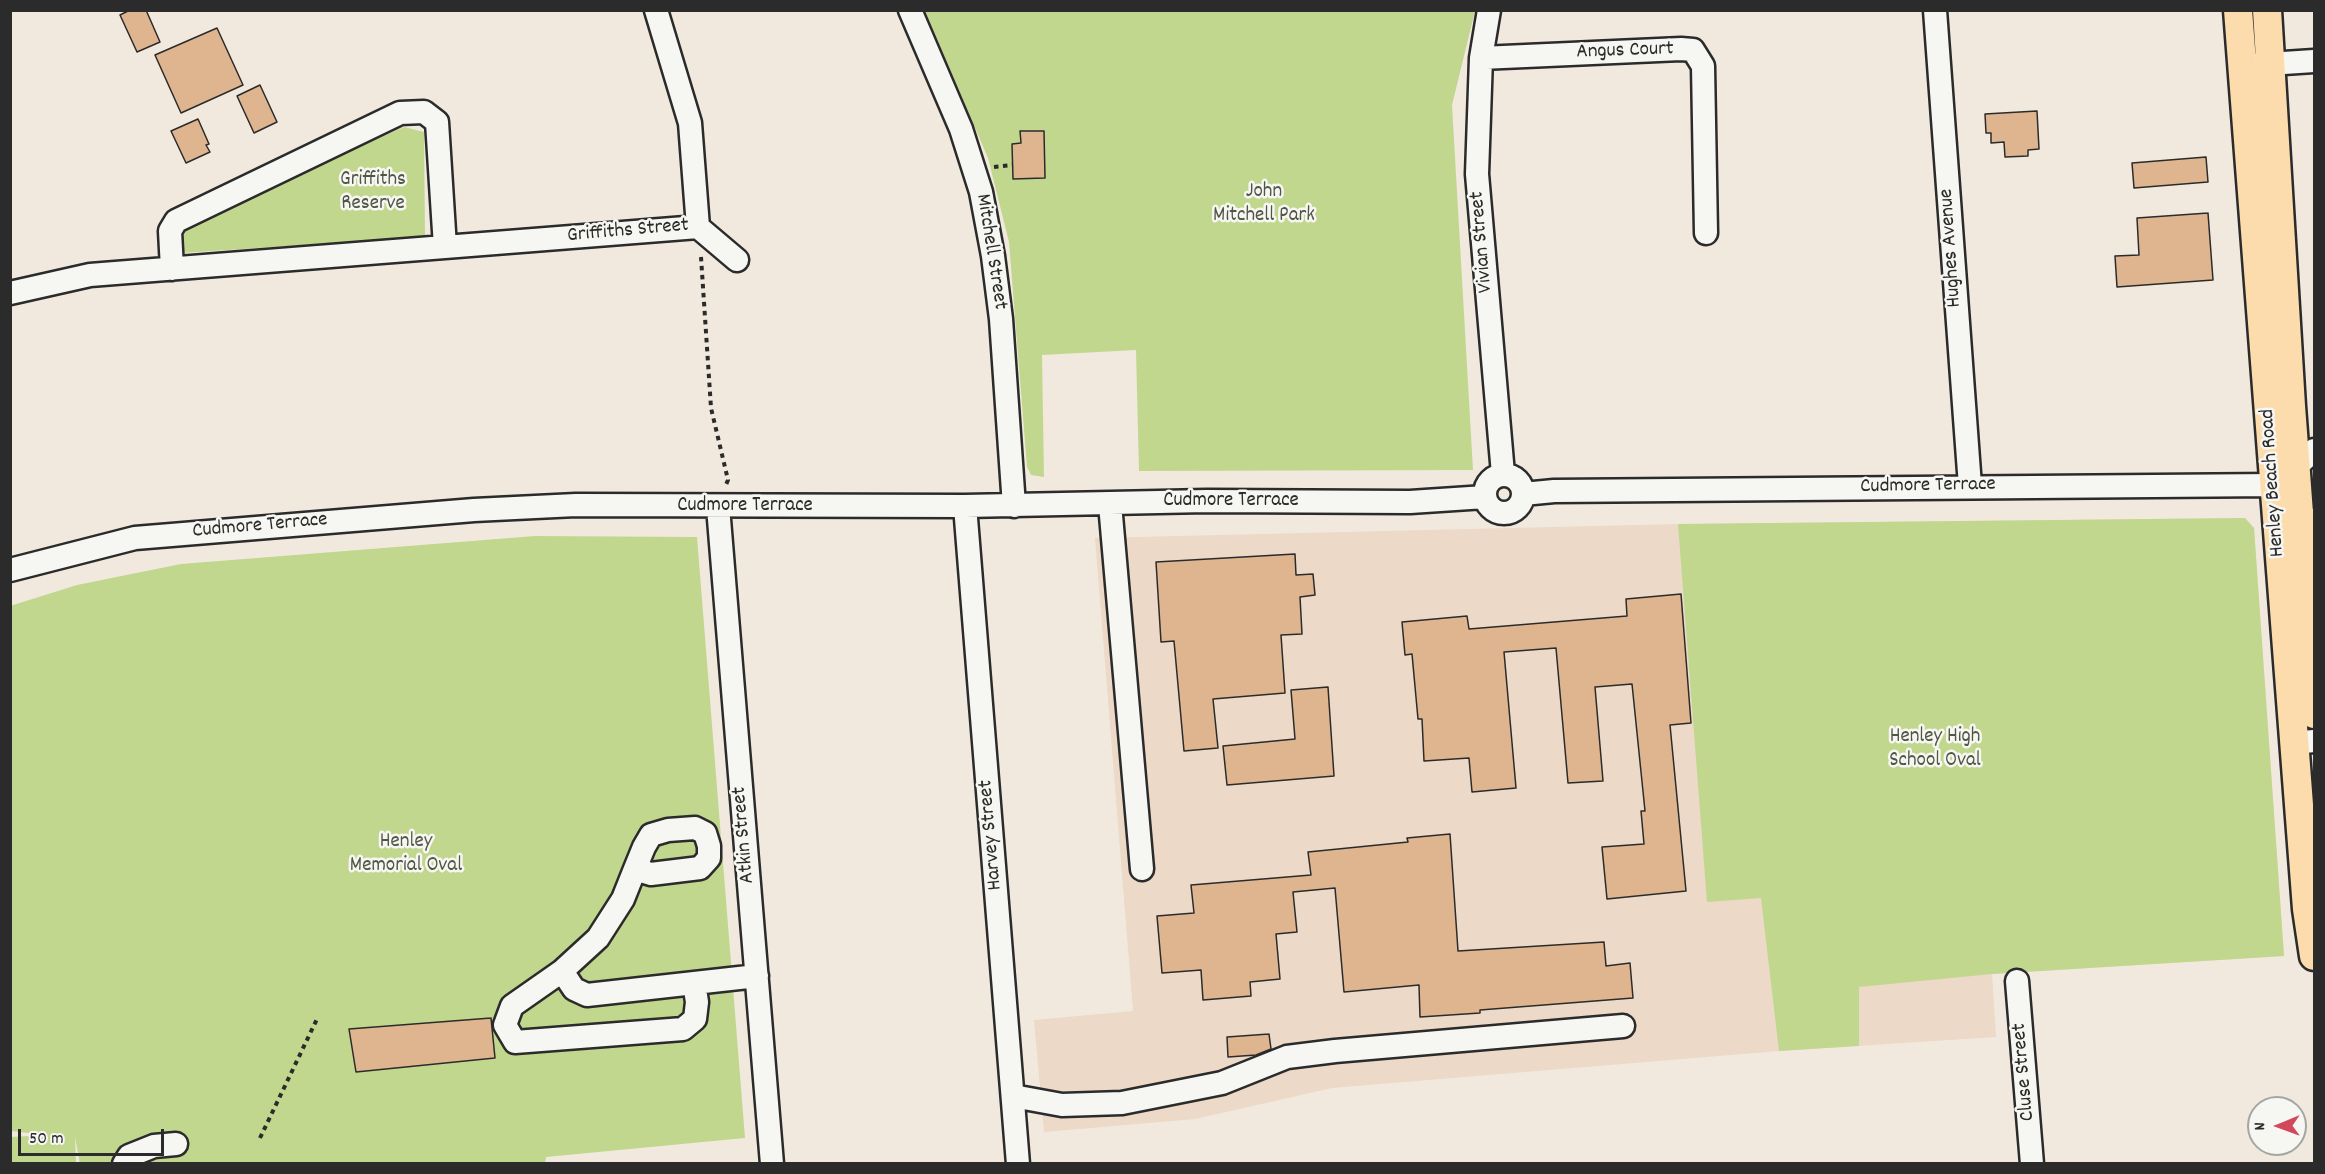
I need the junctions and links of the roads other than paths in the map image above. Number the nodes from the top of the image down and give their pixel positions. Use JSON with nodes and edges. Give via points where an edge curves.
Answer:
{"nodes":[{"id":1,"x":656,"y":10,"type":"edge"},
{"id":2,"x":910,"y":10,"type":"edge"},
{"id":3,"x":1489,"y":10,"type":"edge"},
{"id":4,"x":1935,"y":10,"type":"edge"},
{"id":5,"x":2238,"y":10,"type":"edge"},
{"id":6,"x":2267,"y":10,"type":"edge"},
{"id":7,"x":1481,"y":58,"type":"junction"},
{"id":8,"x":2314,"y":61,"type":"edge"},
{"id":9,"x":2270,"y":64,"type":"junction"},
{"id":10,"x":2241,"y":65,"type":"junction"},
{"id":11,"x":698,"y":227,"type":"junction"},
{"id":12,"x":1706,"y":232,"type":"dead end"},
{"id":13,"x":445,"y":247,"type":"junction"},
{"id":14,"x":737,"y":260,"type":"dead end"},
{"id":15,"x":172,"y":269,"type":"junction"},
{"id":16,"x":10,"y":293,"type":"edge"},
{"id":17,"x":2298,"y":458,"type":"edge"},
{"id":18,"x":1503,"y":474,"type":"junction"},
{"id":19,"x":1970,"y":486,"type":"junction"},
{"id":20,"x":1523,"y":494,"type":"junction"},
{"id":21,"x":1485,"y":497,"type":"junction"},
{"id":22,"x":1110,"y":504,"type":"junction"},
{"id":23,"x":965,"y":506,"type":"junction"},
{"id":24,"x":1014,"y":506,"type":"junction"},
{"id":25,"x":718,"y":507,"type":"junction"},
{"id":26,"x":2307,"y":520,"type":"edge"},
{"id":27,"x":10,"y":570,"type":"edge"},
{"id":28,"x":2314,"y":714,"type":"edge"},
{"id":29,"x":2304,"y":742,"type":"edge"},
{"id":30,"x":635,"y":869,"type":"dead end"},
{"id":31,"x":1142,"y":869,"type":"dead end"},
{"id":32,"x":2314,"y":956,"type":"edge"},
{"id":33,"x":562,"y":972,"type":"junction"},
{"id":34,"x":757,"y":976,"type":"junction"},
{"id":35,"x":2017,"y":981,"type":"dead end"},
{"id":36,"x":694,"y":983,"type":"junction"},
{"id":37,"x":1623,"y":1026,"type":"dead end"},
{"id":38,"x":1013,"y":1096,"type":"junction"},
{"id":39,"x":176,"y":1144,"type":"dead end"},
{"id":40,"x":124,"y":1164,"type":"edge"},
{"id":41,"x":772,"y":1164,"type":"edge"},
{"id":42,"x":1018,"y":1164,"type":"edge"},
{"id":43,"x":2032,"y":1164,"type":"edge"}],
"edges":[{"from":1,"to":11,"type":"street","name":"Griffiths Street","via":[[690,123]]},
{"from":2,"to":24,"type":"street","name":"Mitchell Street","via":[[961,129],[981,192],[1001,319]]},
{"from":3,"to":7,"type":"street","name":"Vivian Street"},
{"from":4,"to":19,"type":"street","name":"Hughes Avenue"},
{"from":5,"to":10,"type":"main road","name":"Henley Beach Road"},
{"from":6,"to":9,"type":"main road","name":"Henley Beach Road"},
{"from":7,"to":12,"type":"street","name":"Angus Court","via":[[1693,50],[1703,66]]},
{"from":7,"to":18,"type":"street","name":"Vivian Street","via":[[1478,174]]},
{"from":8,"to":9,"type":"street"},
{"from":9,"to":10,"type":"street"},
{"from":9,"to":17,"type":"main road","name":"Henley Beach Road"},
{"from":10,"to":17,"type":"main road","name":"Henley Beach Road"},
{"from":11,"to":13,"type":"street","name":"Griffiths Street"},
{"from":11,"to":14,"type":"street"},
{"from":13,"to":15,"type":"street","name":"Griffiths Street"},
{"from":13,"to":15,"type":"street","via":[[437,122],[424,112],[400,113],[176,221],[170,231]]},
{"from":15,"to":16,"type":"street","name":"Griffiths Street","via":[[90,275]]},
{"from":17,"to":19,"type":"street","name":"Cudmore Terrace"},
{"from":17,"to":26,"type":"main road","name":"Henley Beach Road"},
{"from":17,"to":29,"type":"main road","name":"Henley Beach Road"},
{"from":18,"to":20,"type":"street","via":[[1516,478]]},
{"from":18,"to":21,"type":"street","via":[[1493,477]]},
{"from":19,"to":20,"type":"street","name":"Cudmore Terrace"},
{"from":20,"to":21,"type":"street","via":[[1518,507],[1505,513],[1491,508]]},
{"from":21,"to":22,"type":"street","name":"Cudmore Terrace","via":[[1410,502]]},
{"from":22,"to":24,"type":"street","name":"Cudmore Terrace"},
{"from":22,"to":31,"type":"street"},
{"from":23,"to":24,"type":"street","name":"Cudmore Terrace"},
{"from":23,"to":25,"type":"street","name":"Cudmore Terrace"},
{"from":23,"to":38,"type":"street","name":"Harvey Street"},
{"from":25,"to":27,"type":"street","name":"Cudmore Terrace","via":[[474,510],[235,529],[135,538]]},
{"from":25,"to":34,"type":"street","name":"Atkin Street"},
{"from":26,"to":28,"type":"main road","name":"Henley Beach Road"},
{"from":29,"to":32,"type":"main road","name":"Henley Beach Road","via":[[2307,909]]},
{"from":30,"to":33,"type":"street","via":[[623,899],[597,938]]},
{"from":33,"to":36,"type":"street","via":[[574,989],[586,995]]},
{"from":33,"to":36,"type":"street","via":[[513,1006],[505,1025],[515,1042],[683,1029],[694,1019]]},
{"from":34,"to":36,"type":"street"},
{"from":34,"to":41,"type":"street","name":"Atkin Street"},
{"from":35,"to":43,"type":"street","name":"Cluse Street"},
{"from":37,"to":38,"type":"street","via":[[1287,1057],[1222,1083],[1122,1103],[1062,1105]]},
{"from":38,"to":42,"type":"street","name":"Harvey Street"},
{"from":39,"to":40,"type":"street","via":[[154,1146],[129,1156]]}]}
